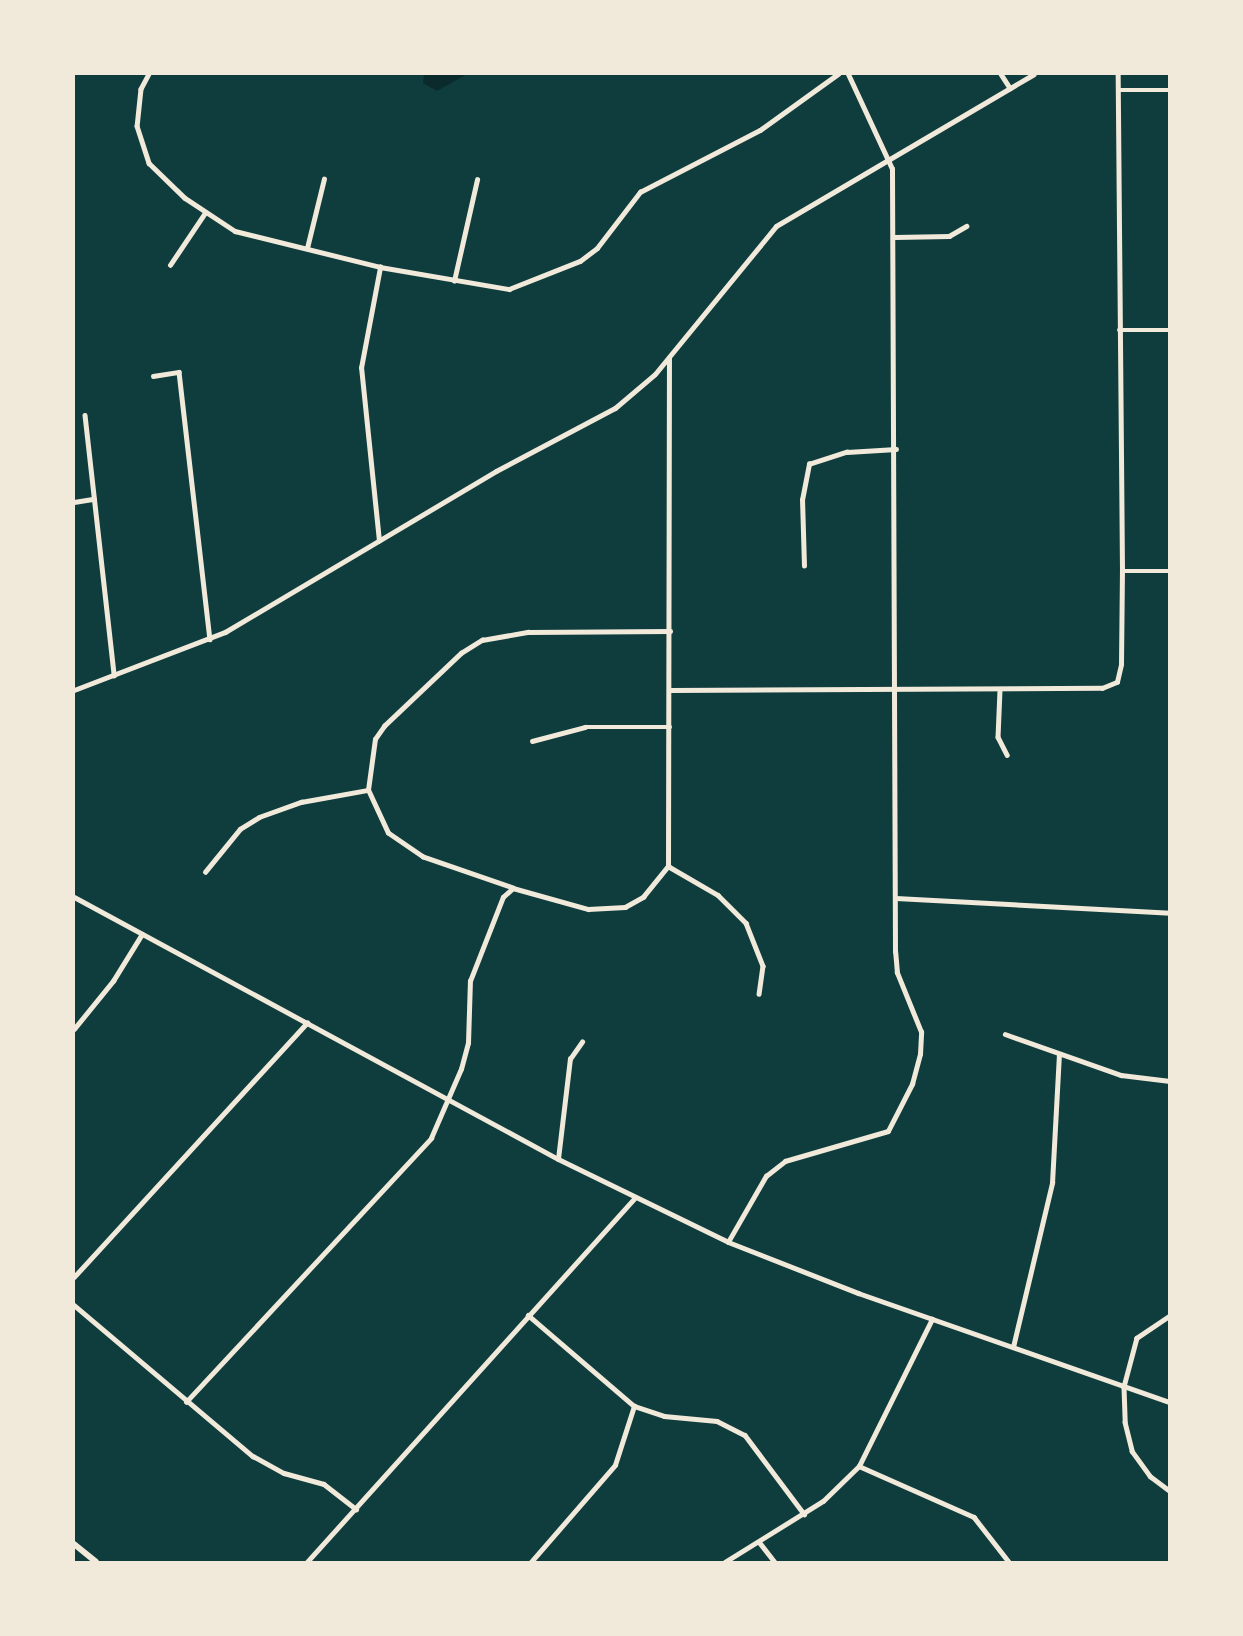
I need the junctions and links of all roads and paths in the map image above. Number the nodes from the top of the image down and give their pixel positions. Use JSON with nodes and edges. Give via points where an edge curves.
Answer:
{"nodes":[{"id":1,"x":149,"y":74,"type":"edge"},
{"id":2,"x":838,"y":74,"type":"edge"},
{"id":3,"x":848,"y":74,"type":"edge"},
{"id":4,"x":1001,"y":74,"type":"edge"},
{"id":5,"x":1034,"y":74,"type":"edge"},
{"id":6,"x":1118,"y":74,"type":"edge"},
{"id":7,"x":1010,"y":88,"type":"junction"},
{"id":8,"x":1119,"y":90,"type":"junction"},
{"id":9,"x":1170,"y":90,"type":"edge"},
{"id":10,"x":889,"y":158,"type":"junction"},
{"id":11,"x":324,"y":179,"type":"dead end"},
{"id":12,"x":477,"y":180,"type":"dead end"},
{"id":13,"x":205,"y":213,"type":"junction"},
{"id":14,"x":966,"y":226,"type":"dead end"},
{"id":15,"x":895,"y":237,"type":"junction"},
{"id":16,"x":307,"y":248,"type":"junction"},
{"id":17,"x":170,"y":265,"type":"dead end"},
{"id":18,"x":380,"y":267,"type":"junction"},
{"id":19,"x":454,"y":281,"type":"junction"},
{"id":20,"x":1119,"y":330,"type":"junction"},
{"id":21,"x":1170,"y":330,"type":"edge"},
{"id":22,"x":669,"y":357,"type":"junction"},
{"id":23,"x":153,"y":376,"type":"dead end"},
{"id":24,"x":85,"y":415,"type":"dead end"},
{"id":25,"x":897,"y":449,"type":"junction"},
{"id":26,"x":94,"y":499,"type":"junction"},
{"id":27,"x":74,"y":502,"type":"edge"},
{"id":28,"x":380,"y":542,"type":"junction"},
{"id":29,"x":804,"y":566,"type":"dead end"},
{"id":30,"x":1122,"y":571,"type":"junction"},
{"id":31,"x":1170,"y":571,"type":"edge"},
{"id":32,"x":670,"y":631,"type":"junction"},
{"id":33,"x":210,"y":640,"type":"junction"},
{"id":34,"x":114,"y":676,"type":"junction"},
{"id":35,"x":895,"y":687,"type":"junction"},
{"id":36,"x":74,"y":690,"type":"edge"},
{"id":37,"x":671,"y":690,"type":"junction"},
{"id":38,"x":1000,"y":690,"type":"junction"},
{"id":39,"x":670,"y":727,"type":"junction"},
{"id":40,"x":532,"y":741,"type":"dead end"},
{"id":41,"x":1007,"y":755,"type":"dead end"},
{"id":42,"x":368,"y":790,"type":"junction"},
{"id":43,"x":668,"y":866,"type":"junction"},
{"id":44,"x":205,"y":872,"type":"dead end"},
{"id":45,"x":513,"y":888,"type":"junction"},
{"id":46,"x":74,"y":897,"type":"edge"},
{"id":47,"x":896,"y":898,"type":"junction"},
{"id":48,"x":1170,"y":913,"type":"edge"},
{"id":49,"x":142,"y":934,"type":"junction"},
{"id":50,"x":759,"y":994,"type":"dead end"},
{"id":51,"x":307,"y":1023,"type":"junction"},
{"id":52,"x":74,"y":1029,"type":"edge"},
{"id":53,"x":1004,"y":1034,"type":"dead end"},
{"id":54,"x":582,"y":1042,"type":"dead end"},
{"id":55,"x":1059,"y":1055,"type":"junction"},
{"id":56,"x":1170,"y":1081,"type":"edge"},
{"id":57,"x":450,"y":1101,"type":"junction"},
{"id":58,"x":558,"y":1159,"type":"junction"},
{"id":59,"x":635,"y":1198,"type":"junction"},
{"id":60,"x":729,"y":1242,"type":"junction"},
{"id":61,"x":74,"y":1277,"type":"edge"},
{"id":62,"x":74,"y":1305,"type":"edge"},
{"id":63,"x":528,"y":1315,"type":"junction"},
{"id":64,"x":1170,"y":1316,"type":"edge"},
{"id":65,"x":932,"y":1319,"type":"junction"},
{"id":66,"x":1013,"y":1347,"type":"junction"},
{"id":67,"x":1125,"y":1387,"type":"junction"},
{"id":68,"x":186,"y":1402,"type":"junction"},
{"id":69,"x":1170,"y":1402,"type":"edge"},
{"id":70,"x":634,"y":1406,"type":"junction"},
{"id":71,"x":859,"y":1466,"type":"junction"},
{"id":72,"x":1170,"y":1491,"type":"edge"},
{"id":73,"x":356,"y":1509,"type":"junction"},
{"id":74,"x":804,"y":1514,"type":"junction"},
{"id":75,"x":760,"y":1543,"type":"junction"},
{"id":76,"x":74,"y":1544,"type":"edge"},
{"id":77,"x":96,"y":1563,"type":"edge"},
{"id":78,"x":307,"y":1563,"type":"edge"},
{"id":79,"x":531,"y":1563,"type":"edge"},
{"id":80,"x":725,"y":1563,"type":"edge"},
{"id":81,"x":775,"y":1563,"type":"edge"},
{"id":82,"x":1009,"y":1563,"type":"edge"}],
"edges":[{"from":1,"to":13,"type":"street","via":[[137,107],[141,145],[162,179]]},
{"from":2,"to":19,"type":"street","via":[[760,130],[640,192],[597,248],[580,261],[509,289]]},
{"from":3,"to":10,"type":"street"},
{"from":4,"to":7,"type":"street"},
{"from":5,"to":7,"type":"street"},
{"from":6,"to":8,"type":"street"},
{"from":7,"to":10,"type":"street"},
{"from":8,"to":9,"type":"street"},
{"from":8,"to":20,"type":"street"},
{"from":10,"to":15,"type":"street"},
{"from":10,"to":22,"type":"street","via":[[776,226]]},
{"from":11,"to":16,"type":"street"},
{"from":12,"to":19,"type":"street"},
{"from":13,"to":16,"type":"street","via":[[235,231]]},
{"from":13,"to":17,"type":"street"},
{"from":14,"to":15,"type":"street","via":[[949,236]]},
{"from":15,"to":25,"type":"street"},
{"from":16,"to":18,"type":"street"},
{"from":18,"to":19,"type":"street"},
{"from":18,"to":28,"type":"street","via":[[361,368]]},
{"from":20,"to":21,"type":"street"},
{"from":20,"to":30,"type":"street"},
{"from":22,"to":28,"type":"street","via":[[615,408],[496,471]]},
{"from":22,"to":32,"type":"street"},
{"from":23,"to":33,"type":"street","via":[[180,372]]},
{"from":24,"to":26,"type":"street"},
{"from":25,"to":29,"type":"street","via":[[847,452],[810,464],[802,500]]},
{"from":25,"to":35,"type":"street"},
{"from":26,"to":27,"type":"street"},
{"from":26,"to":34,"type":"street"},
{"from":28,"to":33,"type":"street"},
{"from":30,"to":31,"type":"street"},
{"from":30,"to":38,"type":"street","via":[[1117,682],[1102,688]]},
{"from":32,"to":37,"type":"street"},
{"from":32,"to":42,"type":"street","via":[[528,632],[482,640],[461,653],[384,726],[369,758]]},
{"from":33,"to":34,"type":"street"},
{"from":34,"to":36,"type":"street"},
{"from":35,"to":37,"type":"street"},
{"from":35,"to":38,"type":"street"},
{"from":35,"to":47,"type":"street"},
{"from":37,"to":39,"type":"street"},
{"from":38,"to":41,"type":"street","via":[[998,737]]},
{"from":39,"to":40,"type":"street","via":[[585,727]]},
{"from":39,"to":43,"type":"street"},
{"from":42,"to":44,"type":"street","via":[[301,802],[259,817],[240,830]]},
{"from":42,"to":45,"type":"street","via":[[378,817],[402,845]]},
{"from":43,"to":45,"type":"street","via":[[643,897],[607,910]]},
{"from":43,"to":50,"type":"street","via":[[718,895],[746,923],[763,966]]},
{"from":45,"to":57,"type":"street","via":[[491,921],[470,981],[468,1043]]},
{"from":46,"to":49,"type":"street"},
{"from":47,"to":48,"type":"street"},
{"from":47,"to":60,"type":"street","via":[[897,973],[921,1032],[920,1055],[900,1109],[888,1131],[785,1161],[766,1176]]},
{"from":49,"to":51,"type":"street"},
{"from":49,"to":52,"type":"street","via":[[113,981]]},
{"from":51,"to":57,"type":"street"},
{"from":51,"to":61,"type":"street"},
{"from":53,"to":55,"type":"street"},
{"from":54,"to":58,"type":"street","via":[[570,1059]]},
{"from":55,"to":56,"type":"street","via":[[1140,1080]]},
{"from":55,"to":66,"type":"street","via":[[1052,1183]]},
{"from":57,"to":58,"type":"street"},
{"from":57,"to":68,"type":"street","via":[[431,1138],[411,1161]]},
{"from":58,"to":59,"type":"street"},
{"from":59,"to":60,"type":"street"},
{"from":59,"to":63,"type":"street"},
{"from":60,"to":65,"type":"street"},
{"from":62,"to":68,"type":"street"},
{"from":63,"to":70,"type":"street"},
{"from":63,"to":73,"type":"street"},
{"from":64,"to":67,"type":"street","via":[[1137,1338]]},
{"from":65,"to":66,"type":"street"},
{"from":65,"to":71,"type":"street"},
{"from":66,"to":67,"type":"street"},
{"from":67,"to":69,"type":"street"},
{"from":67,"to":72,"type":"street","via":[[1125,1422],[1132,1451],[1150,1476]]},
{"from":68,"to":73,"type":"street","via":[[261,1461],[324,1484]]},
{"from":70,"to":74,"type":"street","via":[[664,1416],[731,1426],[758,1447]]},
{"from":70,"to":79,"type":"street","via":[[615,1465]]},
{"from":71,"to":74,"type":"street"},
{"from":71,"to":82,"type":"street","via":[[974,1517]]},
{"from":73,"to":78,"type":"street"},
{"from":74,"to":75,"type":"street"},
{"from":75,"to":80,"type":"street"},
{"from":75,"to":81,"type":"street"},
{"from":76,"to":77,"type":"main road"}]}
